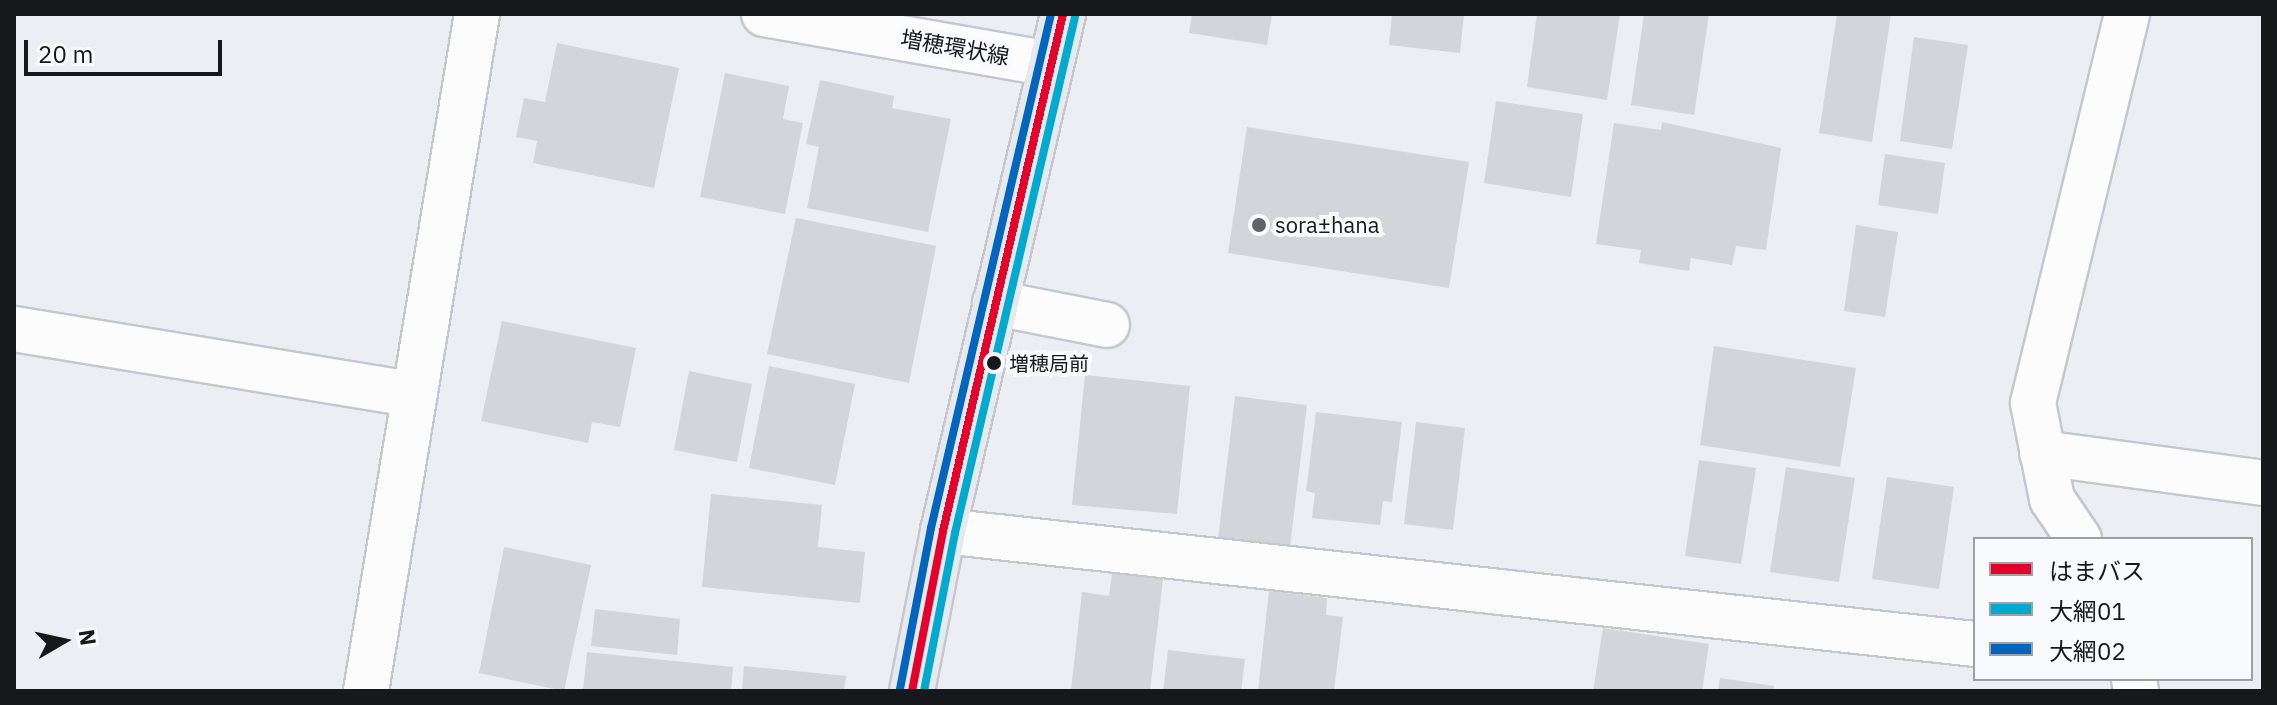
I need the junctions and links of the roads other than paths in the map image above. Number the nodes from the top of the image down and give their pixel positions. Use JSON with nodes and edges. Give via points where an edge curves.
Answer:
{"nodes":[{"id":1,"x":477,"y":14,"type":"edge"},
{"id":2,"x":764,"y":14,"type":"edge"},
{"id":3,"x":1063,"y":14,"type":"edge"},
{"id":4,"x":2127,"y":14,"type":"edge"},
{"id":5,"x":1050,"y":64,"type":"junction"},
{"id":6,"x":995,"y":303,"type":"junction"},
{"id":7,"x":1107,"y":325,"type":"dead end"},
{"id":8,"x":14,"y":329,"type":"edge"},
{"id":9,"x":415,"y":395,"type":"junction"},
{"id":10,"x":2042,"y":453,"type":"junction"},
{"id":11,"x":2263,"y":483,"type":"edge"},
{"id":12,"x":943,"y":531,"type":"junction"},
{"id":13,"x":2078,"y":537,"type":"edge"},
{"id":14,"x":1973,"y":644,"type":"edge"},
{"id":15,"x":366,"y":691,"type":"edge"},
{"id":16,"x":912,"y":691,"type":"edge"}],
"edges":[{"from":1,"to":9,"type":"street"},
{"from":2,"to":5,"type":"street","name":"増穂環状線"},
{"from":3,"to":5,"type":"main road"},
{"from":4,"to":10,"type":"street","via":[[2033,403]]},
{"from":5,"to":6,"type":"main road"},
{"from":6,"to":7,"type":"street"},
{"from":6,"to":12,"type":"main road"},
{"from":8,"to":9,"type":"street"},
{"from":9,"to":15,"type":"street"},
{"from":10,"to":11,"type":"street"},
{"from":10,"to":13,"type":"street","via":[[2052,499]]},
{"from":12,"to":14,"type":"street"},
{"from":12,"to":16,"type":"main road"}]}
